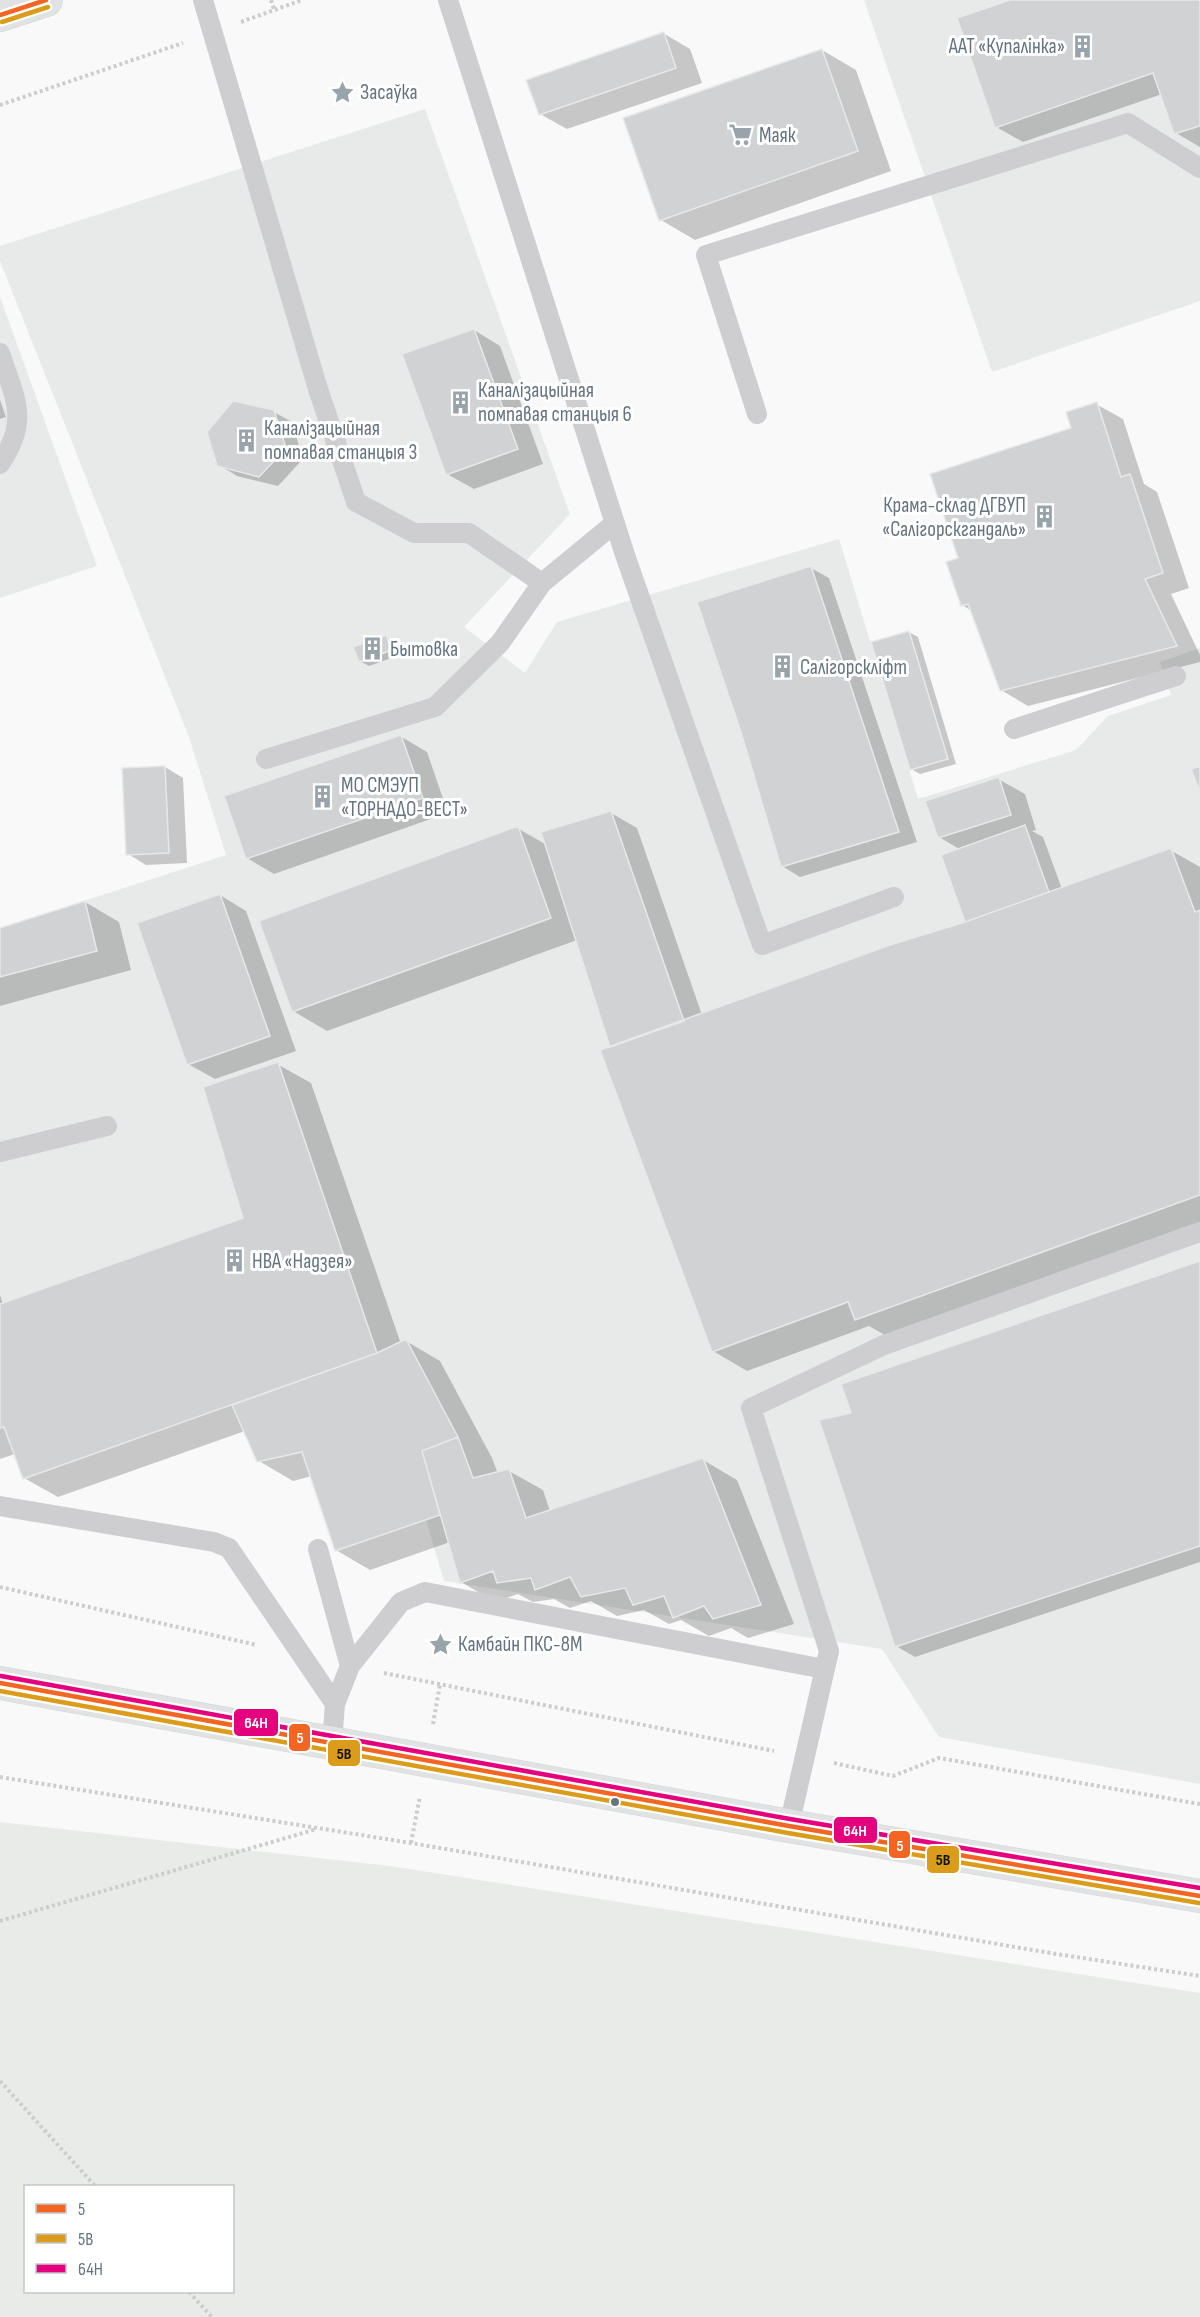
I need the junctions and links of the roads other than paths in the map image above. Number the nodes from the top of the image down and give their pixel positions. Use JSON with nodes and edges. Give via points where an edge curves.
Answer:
{"nodes":[{"id":1,"x":46,"y":0,"type":"edge"},
{"id":2,"x":203,"y":0,"type":"edge"},
{"id":3,"x":448,"y":0,"type":"edge"},
{"id":4,"x":0,"y":15,"type":"edge"},
{"id":5,"x":1200,"y":168,"type":"edge"},
{"id":6,"x":0,"y":353,"type":"edge"},
{"id":7,"x":757,"y":414,"type":"dead end"},
{"id":8,"x":0,"y":464,"type":"edge"},
{"id":9,"x":615,"y":523,"type":"junction"},
{"id":10,"x":542,"y":584,"type":"junction"},
{"id":11,"x":1176,"y":676,"type":"dead end"},
{"id":12,"x":1014,"y":729,"type":"dead end"},
{"id":13,"x":266,"y":759,"type":"dead end"},
{"id":14,"x":894,"y":897,"type":"dead end"},
{"id":15,"x":107,"y":1126,"type":"dead end"},
{"id":16,"x":0,"y":1152,"type":"edge"},
{"id":17,"x":1200,"y":1232,"type":"edge"},
{"id":18,"x":0,"y":1506,"type":"edge"},
{"id":19,"x":318,"y":1549,"type":"dead end"},
{"id":20,"x":350,"y":1666,"type":"junction"},
{"id":21,"x":824,"y":1669,"type":"junction"},
{"id":22,"x":0,"y":1683,"type":"edge"},
{"id":23,"x":335,"y":1704,"type":"junction"},
{"id":24,"x":332,"y":1744,"type":"junction"},
{"id":25,"x":789,"y":1826,"type":"junction"},
{"id":26,"x":1200,"y":1896,"type":"edge"}],
"edges":[{"from":1,"to":4,"type":"main road"},
{"from":2,"to":10,"type":"lane","via":[[318,389],[356,502],[414,533],[469,533]]},
{"from":3,"to":9,"type":"lane"},
{"from":5,"to":7,"type":"lane","via":[[1128,123],[706,255]]},
{"from":6,"to":8,"type":"lane","via":[[19,411],[16,432]]},
{"from":9,"to":10,"type":"lane"},
{"from":9,"to":14,"type":"lane","via":[[762,945]]},
{"from":10,"to":13,"type":"lane","via":[[500,643],[435,707]]},
{"from":11,"to":12,"type":"lane"},
{"from":15,"to":16,"type":"lane"},
{"from":17,"to":21,"type":"lane","via":[[884,1345],[751,1408],[829,1651]]},
{"from":18,"to":23,"type":"lane","via":[[214,1542],[229,1548]]},
{"from":19,"to":20,"type":"lane"},
{"from":20,"to":21,"type":"lane","via":[[401,1602],[425,1592]]},
{"from":20,"to":23,"type":"lane"},
{"from":21,"to":25,"type":"lane"},
{"from":22,"to":24,"type":"main road"},
{"from":23,"to":24,"type":"lane"},
{"from":24,"to":25,"type":"main road"},
{"from":25,"to":26,"type":"main road"}]}
